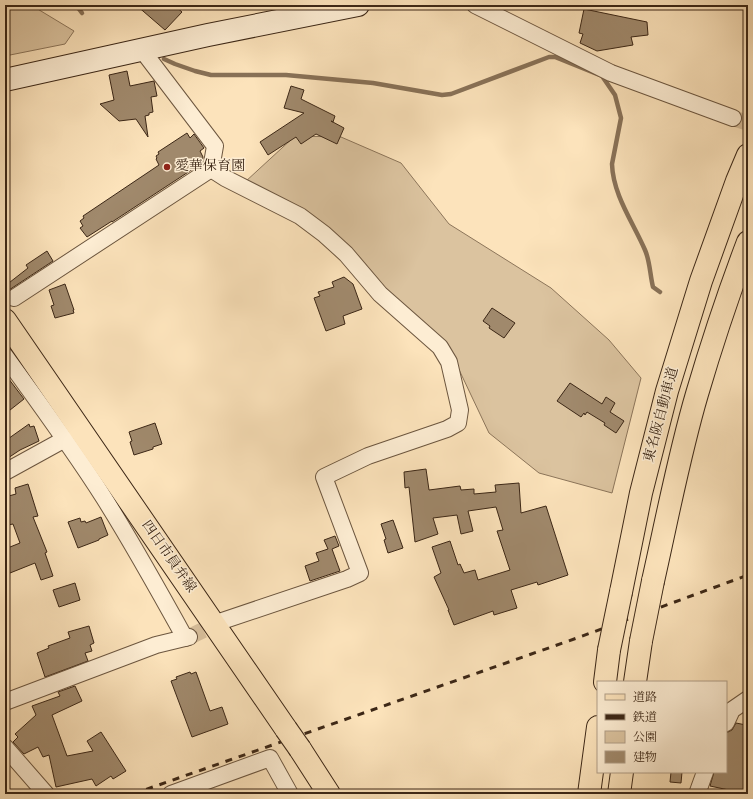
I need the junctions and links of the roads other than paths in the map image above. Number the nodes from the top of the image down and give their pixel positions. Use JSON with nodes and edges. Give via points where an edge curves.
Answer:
{"nodes":[{"id":1,"x":358,"y":5,"type":"edge"},
{"id":2,"x":475,"y":5,"type":"edge"},
{"id":3,"x":142,"y":50,"type":"junction"},
{"id":4,"x":5,"y":80,"type":"edge"},
{"id":5,"x":733,"y":118,"type":"tunnel mouth"},
{"id":6,"x":748,"y":155,"type":"edge"},
{"id":7,"x":211,"y":169,"type":"junction"},
{"id":8,"x":748,"y":242,"type":"edge"},
{"id":9,"x":14,"y":298,"type":"dead end"},
{"id":10,"x":5,"y":320,"type":"edge"},
{"id":11,"x":5,"y":356,"type":"edge"},
{"id":12,"x":65,"y":439,"type":"junction"},
{"id":13,"x":5,"y":472,"type":"edge"},
{"id":14,"x":222,"y":621,"type":"tunnel mouth"},
{"id":15,"x":605,"y":681,"type":"edge"},
{"id":16,"x":635,"y":681,"type":"edge"},
{"id":17,"x":748,"y":699,"type":"edge"},
{"id":18,"x":5,"y":702,"type":"edge"},
{"id":19,"x":727,"y":720,"type":"edge"},
{"id":20,"x":597,"y":734,"type":"edge"},
{"id":21,"x":5,"y":747,"type":"edge"},
{"id":22,"x":622,"y":773,"type":"edge"},
{"id":23,"x":705,"y":773,"type":"edge"},
{"id":24,"x":46,"y":794,"type":"edge"},
{"id":25,"x":171,"y":794,"type":"edge"},
{"id":26,"x":290,"y":794,"type":"edge"},
{"id":27,"x":329,"y":794,"type":"edge"},
{"id":28,"x":589,"y":794,"type":"edge"},
{"id":29,"x":619,"y":794,"type":"edge"},
{"id":30,"x":697,"y":794,"type":"edge"}],
"edges":[{"from":1,"to":3,"type":"street"},
{"from":2,"to":5,"type":"street","via":[[611,73]]},
{"from":3,"to":4,"type":"street"},
{"from":3,"to":7,"type":"street","via":[[215,146]]},
{"from":6,"to":15,"type":"main road","name":"東名阪自動車道","bridge":true,"via":[[701,282],[667,391],[641,494],[609,650]]},
{"from":7,"to":9,"type":"street"},
{"from":7,"to":14,"type":"street","via":[[300,216],[346,254],[380,294],[440,347],[449,362],[460,410],[458,423],[447,429],[368,456],[324,477],[360,573]]},
{"from":8,"to":16,"type":"main road","name":"東名阪自動車道","bridge":true,"via":[[697,396],[671,497]]},
{"from":10,"to":27,"type":"main road","name":"四日市員弁線","bridge":true},
{"from":11,"to":12,"type":"street"},
{"from":12,"to":13,"type":"street"},
{"from":12,"to":18,"type":"street","via":[[126,533],[187,638],[156,645]]},
{"from":17,"to":19,"type":"street","via":[[732,710]]},
{"from":20,"to":28,"type":"main road"},
{"from":21,"to":24,"type":"street"},
{"from":22,"to":29,"type":"main road"},
{"from":23,"to":30,"type":"street"},
{"from":25,"to":26,"type":"street","via":[[270,758]]}]}
